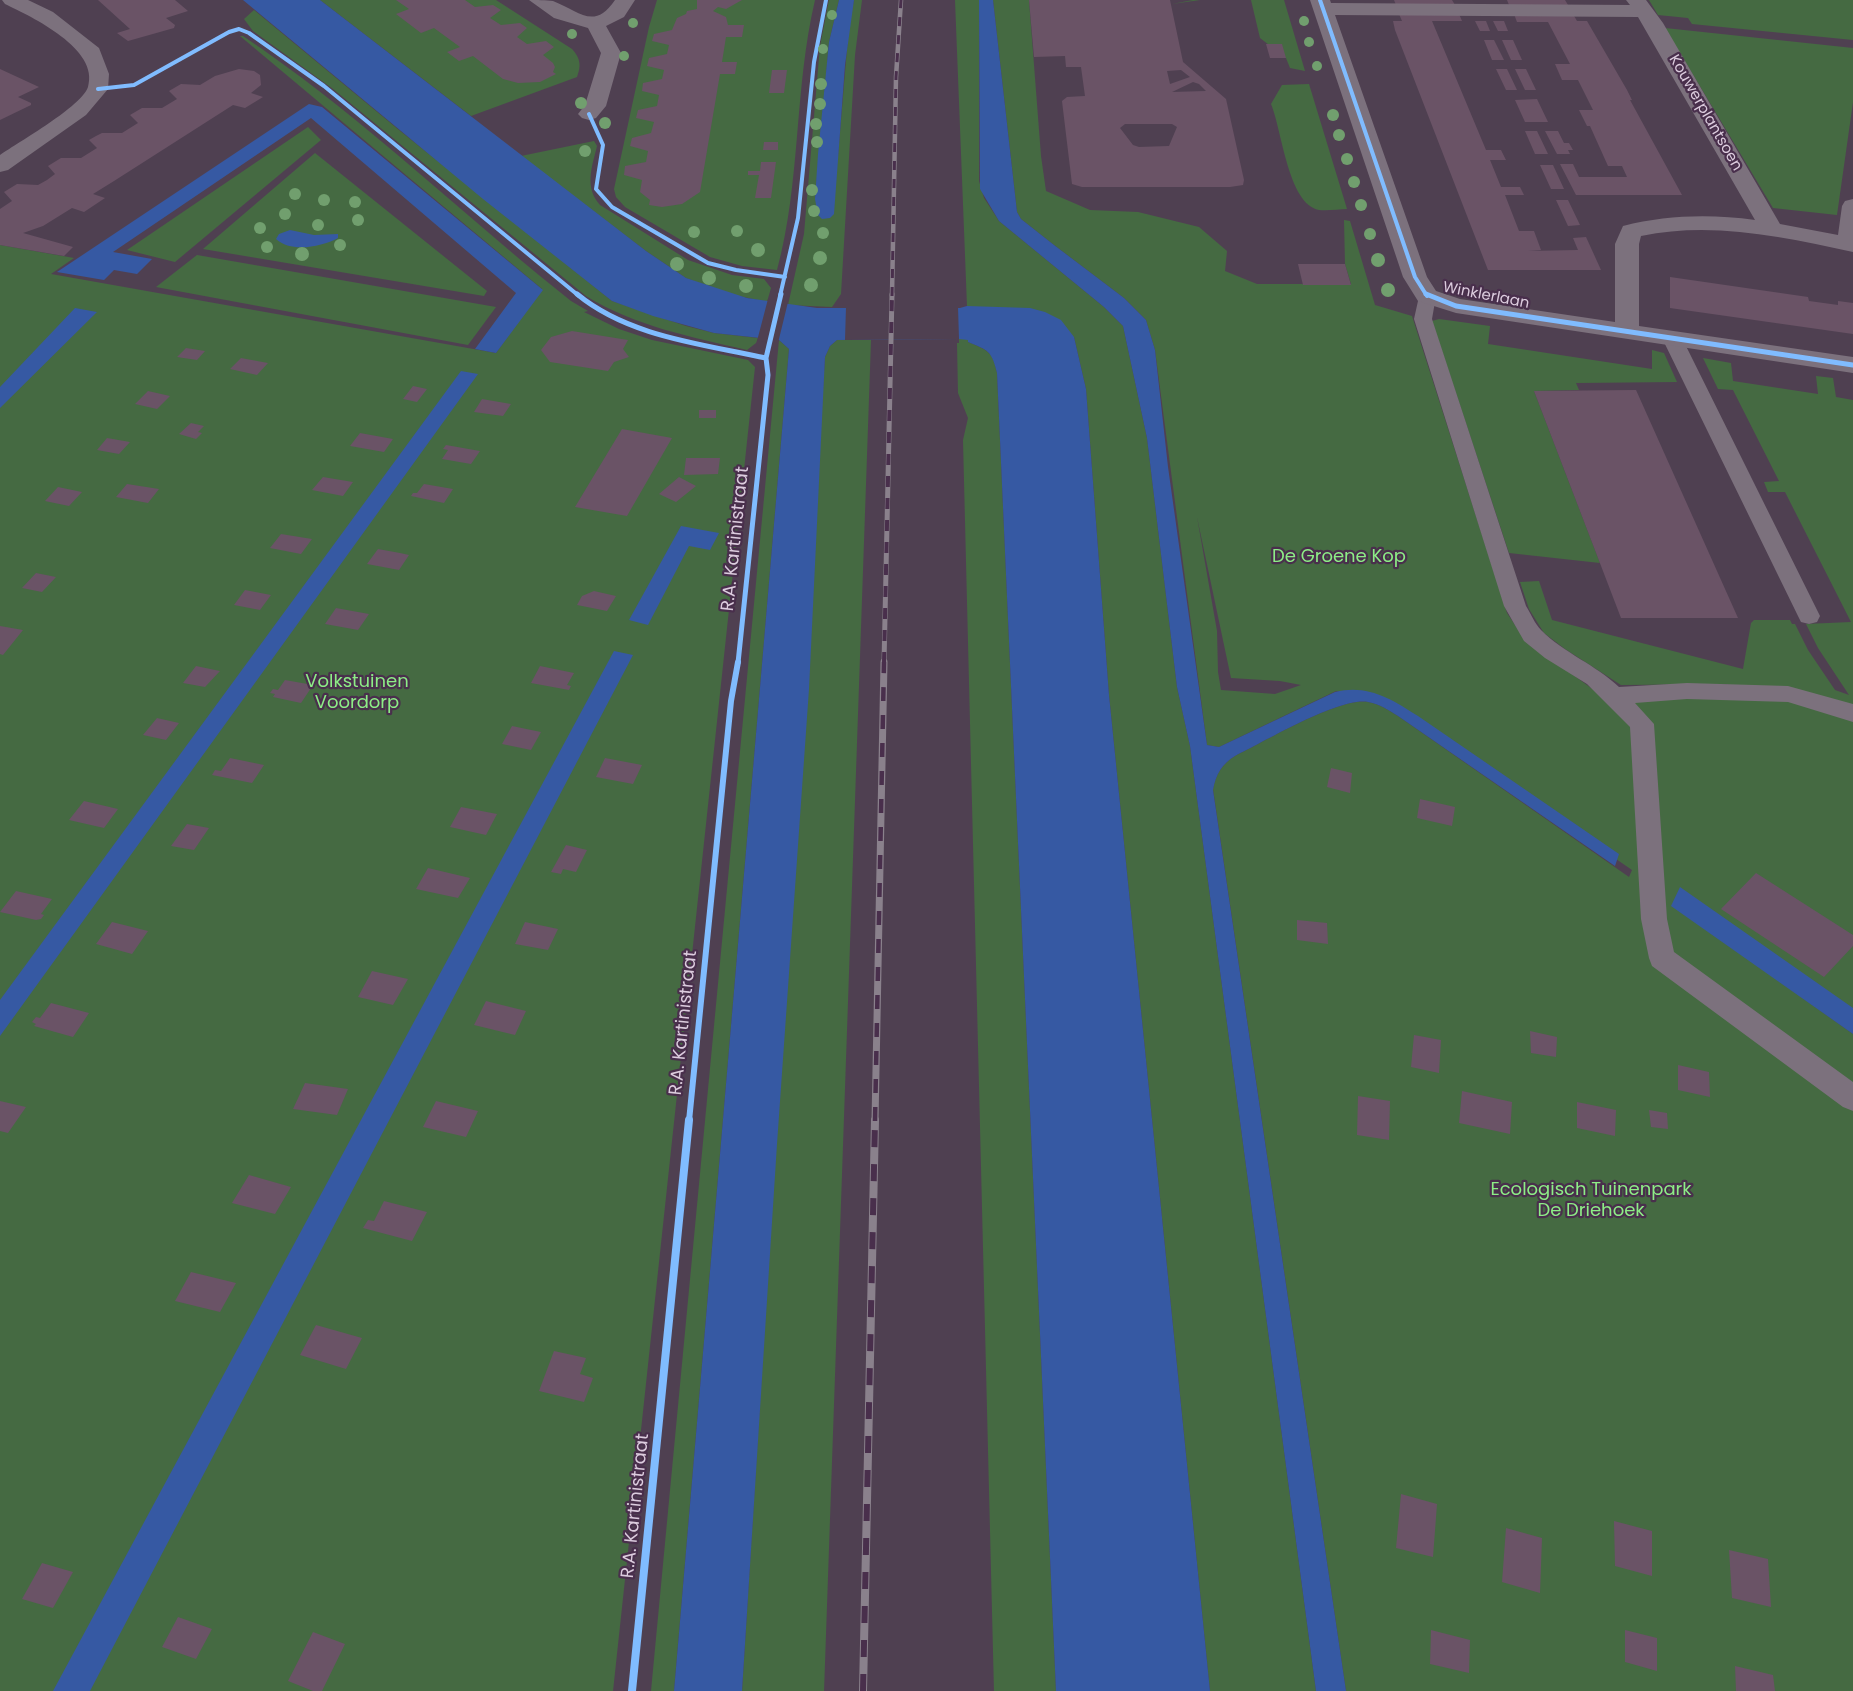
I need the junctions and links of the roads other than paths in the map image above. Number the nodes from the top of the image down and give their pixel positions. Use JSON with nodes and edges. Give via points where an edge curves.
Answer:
{"nodes":[{"id":1,"x":12,"y":0,"type":"edge"},
{"id":2,"x":538,"y":0,"type":"edge"},
{"id":3,"x":625,"y":0,"type":"edge"},
{"id":4,"x":1322,"y":5,"type":"edge"},
{"id":5,"x":1639,"y":5,"type":"edge"},
{"id":6,"x":595,"y":22,"type":"junction"},
{"id":7,"x":589,"y":114,"type":"dead end"},
{"id":8,"x":0,"y":165,"type":"edge"},
{"id":9,"x":1853,"y":206,"type":"edge"},
{"id":10,"x":1772,"y":228,"type":"junction"},
{"id":11,"x":1850,"y":244,"type":"edge"},
{"id":12,"x":1427,"y":296,"type":"junction"},
{"id":13,"x":1626,"y":331,"type":"junction"},
{"id":14,"x":1672,"y":338,"type":"junction"},
{"id":15,"x":1853,"y":365,"type":"edge"},
{"id":16,"x":1809,"y":616,"type":"dead end"},
{"id":17,"x":1616,"y":696,"type":"junction"},
{"id":18,"x":1853,"y":713,"type":"edge"},
{"id":19,"x":1853,"y":1098,"type":"edge"}],
"edges":[{"from":1,"to":8,"type":"street","via":[[46,16],[92,52],[99,74],[98,89],[80,111]]},
{"from":2,"to":6,"type":"street","via":[[565,18]]},
{"from":3,"to":6,"type":"street","via":[[615,14]]},
{"from":4,"to":5,"type":"street"},
{"from":4,"to":12,"type":"street","name":"Winklerlaan","via":[[1415,278]]},
{"from":5,"to":10,"type":"street","name":"Kouwerplantsoen"},
{"from":6,"to":7,"type":"street","via":[[611,53]]},
{"from":9,"to":11,"type":"street"},
{"from":10,"to":11,"type":"street"},
{"from":10,"to":13,"type":"street","via":[[1653,225],[1630,231]]},
{"from":12,"to":13,"type":"street","name":"Winklerlaan","via":[[1456,306]]},
{"from":12,"to":17,"type":"lane","via":[[1423,320],[1515,606],[1533,635]]},
{"from":13,"to":14,"type":"street","name":"Winklerlaan"},
{"from":14,"to":15,"type":"street","name":"Winklerlaan"},
{"from":14,"to":16,"type":"lane"},
{"from":17,"to":18,"type":"lane","via":[[1687,691],[1788,694]]},
{"from":17,"to":19,"type":"lane","via":[[1642,724],[1654,919],[1662,958]]}]}
